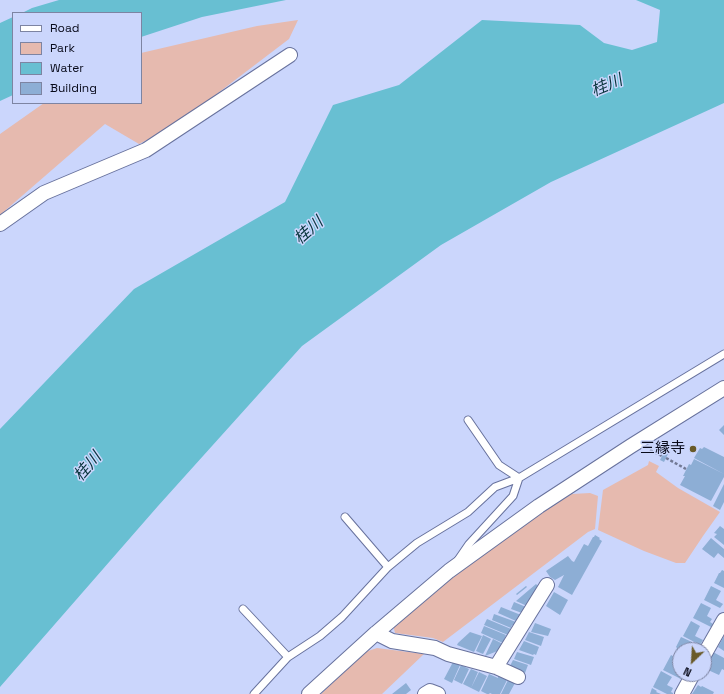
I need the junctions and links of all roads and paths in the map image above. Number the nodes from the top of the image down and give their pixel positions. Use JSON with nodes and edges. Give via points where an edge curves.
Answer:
{"nodes":[{"id":1,"x":290,"y":55,"type":"dead end"},
{"id":2,"x":0,"y":224,"type":"edge"},
{"id":3,"x":724,"y":354,"type":"edge"},
{"id":4,"x":724,"y":388,"type":"edge"},
{"id":5,"x":468,"y":420,"type":"dead end"},
{"id":6,"x":648,"y":449,"type":"dead end"},
{"id":7,"x":662,"y":456,"type":"dead end"},
{"id":8,"x":666,"y":458,"type":"dead end"},
{"id":9,"x":686,"y":469,"type":"dead end"},
{"id":10,"x":519,"y":478,"type":"junction"},
{"id":11,"x":345,"y":517,"type":"dead end"},
{"id":12,"x":388,"y":567,"type":"junction"},
{"id":13,"x":449,"y":571,"type":"junction"},
{"id":14,"x":547,"y":584,"type":"dead end"},
{"id":15,"x":242,"y":609,"type":"dead end"},
{"id":16,"x":724,"y":620,"type":"edge"},
{"id":17,"x":376,"y":633,"type":"junction"},
{"id":18,"x":711,"y":642,"type":"edge"},
{"id":19,"x":288,"y":657,"type":"junction"},
{"id":20,"x":496,"y":667,"type":"junction"},
{"id":21,"x":518,"y":677,"type":"dead end"},
{"id":22,"x":689,"y":682,"type":"edge"},
{"id":23,"x":254,"y":694,"type":"edge"},
{"id":24,"x":309,"y":694,"type":"edge"},
{"id":25,"x":425,"y":694,"type":"edge"},
{"id":26,"x":438,"y":694,"type":"edge"},
{"id":27,"x":682,"y":694,"type":"edge"}],
"edges":[{"from":1,"to":2,"type":"street","via":[[146,150],[44,193]]},
{"from":3,"to":10,"type":"lane"},
{"from":4,"to":13,"type":"street","via":[[539,506]]},
{"from":5,"to":10,"type":"lane","via":[[499,465]]},
{"from":6,"to":7,"type":"path"},
{"from":8,"to":9,"type":"path"},
{"from":10,"to":12,"type":"lane","via":[[495,486],[468,512],[417,543]]},
{"from":10,"to":13,"type":"lane","via":[[513,496],[469,544]]},
{"from":11,"to":12,"type":"lane"},
{"from":12,"to":19,"type":"lane","via":[[342,617],[320,636]]},
{"from":13,"to":17,"type":"street"},
{"from":14,"to":20,"type":"street"},
{"from":15,"to":19,"type":"lane"},
{"from":16,"to":18,"type":"street"},
{"from":17,"to":20,"type":"street","via":[[392,641],[435,648]]},
{"from":17,"to":24,"type":"street"},
{"from":19,"to":23,"type":"lane"},
{"from":20,"to":21,"type":"street"},
{"from":22,"to":27,"type":"street"},
{"from":25,"to":26,"type":"street","via":[[430,691]]}]}
